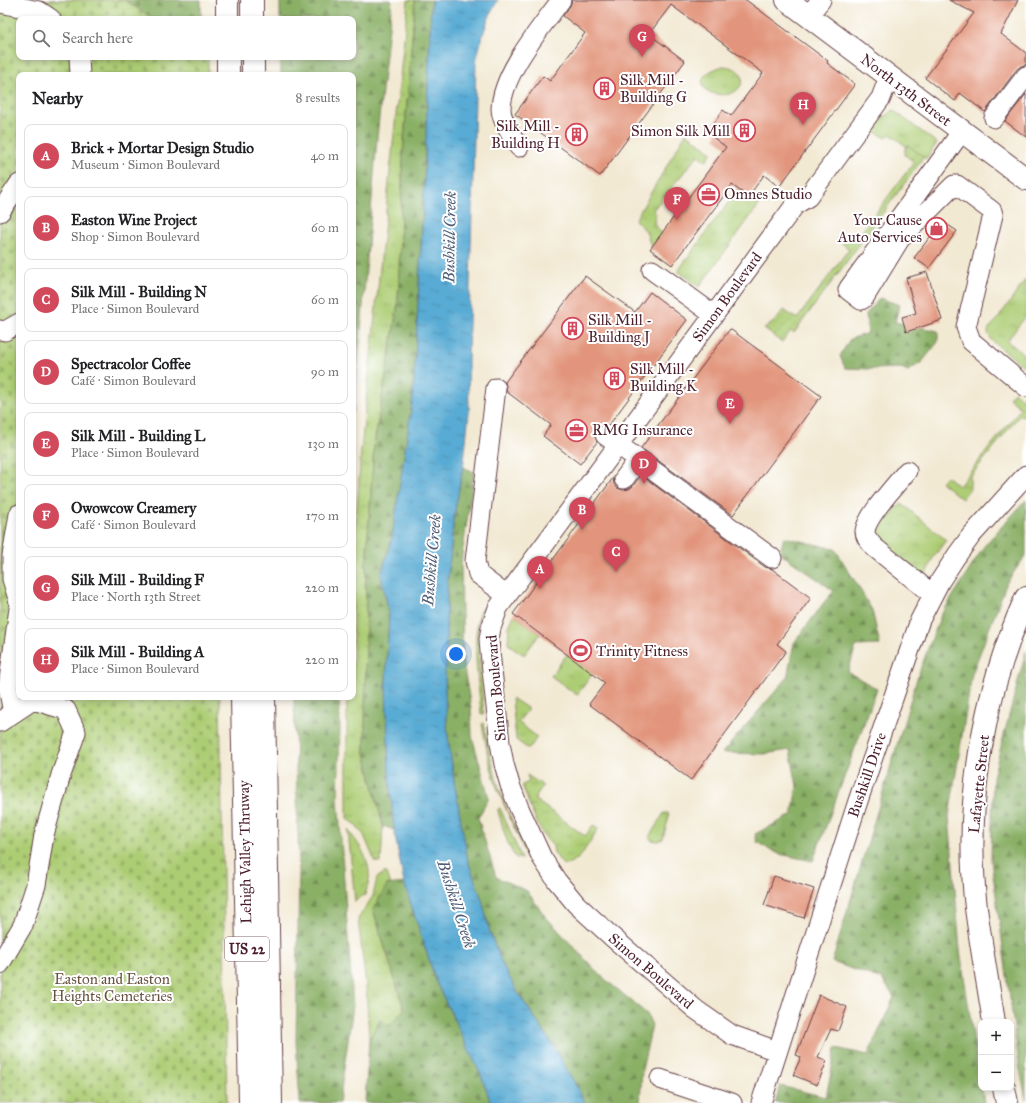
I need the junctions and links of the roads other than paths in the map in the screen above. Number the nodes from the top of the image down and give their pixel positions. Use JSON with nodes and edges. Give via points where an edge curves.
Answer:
{"nodes":[{"id":1,"x":227,"y":0,"type":"edge"},
{"id":2,"x":252,"y":0,"type":"edge"},
{"id":3,"x":561,"y":0,"type":"edge"},
{"id":4,"x":787,"y":0,"type":"edge"},
{"id":5,"x":0,"y":3,"type":"edge"},
{"id":6,"x":814,"y":8,"type":"edge"},
{"id":7,"x":46,"y":16,"type":"edge"},
{"id":8,"x":227,"y":16,"type":"edge"},
{"id":9,"x":252,"y":16,"type":"edge"},
{"id":10,"x":79,"y":60,"type":"edge"},
{"id":11,"x":228,"y":60,"type":"edge"},
{"id":12,"x":253,"y":60,"type":"edge"},
{"id":13,"x":80,"y":72,"type":"edge"},
{"id":14,"x":228,"y":72,"type":"edge"},
{"id":15,"x":253,"y":72,"type":"edge"},
{"id":16,"x":1026,"y":76,"type":"edge"},
{"id":17,"x":890,"y":77,"type":"junction"},
{"id":18,"x":994,"y":118,"type":"dead end"},
{"id":19,"x":962,"y":131,"type":"junction"},
{"id":20,"x":519,"y":147,"type":"dead end"},
{"id":21,"x":1026,"y":179,"type":"edge"},
{"id":22,"x":16,"y":188,"type":"edge"},
{"id":23,"x":0,"y":212,"type":"edge"},
{"id":24,"x":652,"y":270,"type":"dead end"},
{"id":25,"x":714,"y":315,"type":"junction"},
{"id":26,"x":1026,"y":387,"type":"edge"},
{"id":27,"x":496,"y":388,"type":"dead end"},
{"id":28,"x":611,"y":440,"type":"junction"},
{"id":29,"x":638,"y":460,"type":"junction"},
{"id":30,"x":907,"y":471,"type":"dead end"},
{"id":31,"x":1026,"y":475,"type":"edge"},
{"id":32,"x":624,"y":478,"type":"dead end"},
{"id":33,"x":16,"y":532,"type":"edge"},
{"id":34,"x":772,"y":558,"type":"dead end"},
{"id":35,"x":16,"y":592,"type":"edge"},
{"id":36,"x":932,"y":594,"type":"junction"},
{"id":37,"x":507,"y":596,"type":"junction"},
{"id":38,"x":1026,"y":598,"type":"edge"},
{"id":39,"x":16,"y":629,"type":"edge"},
{"id":40,"x":242,"y":700,"type":"edge"},
{"id":41,"x":264,"y":700,"type":"edge"},
{"id":42,"x":6,"y":717,"type":"edge"},
{"id":43,"x":0,"y":964,"type":"edge"},
{"id":44,"x":994,"y":1019,"type":"edge"},
{"id":45,"x":777,"y":1051,"type":"junction"},
{"id":46,"x":660,"y":1079,"type":"dead end"},
{"id":47,"x":1005,"y":1091,"type":"edge"},
{"id":48,"x":250,"y":1103,"type":"edge"},
{"id":49,"x":271,"y":1103,"type":"edge"},
{"id":50,"x":732,"y":1103,"type":"edge"},
{"id":51,"x":761,"y":1103,"type":"edge"},
{"id":52,"x":1007,"y":1103,"type":"edge"}],
"edges":[{"from":1,"to":8,"type":"main road"},
{"from":2,"to":9,"type":"main road"},
{"from":3,"to":20,"type":"street","via":[[519,58],[504,92],[501,110],[511,136]]},
{"from":4,"to":6,"type":"main road","name":"North 13th Street"},
{"from":5,"to":7,"type":"street","via":[[38,11]]},
{"from":6,"to":17,"type":"main road","name":"North 13th Street"},
{"from":10,"to":13,"type":"street"},
{"from":11,"to":14,"type":"main road"},
{"from":12,"to":15,"type":"main road"},
{"from":16,"to":18,"type":"street"},
{"from":17,"to":19,"type":"main road","name":"North 13th Street"},
{"from":17,"to":25,"type":"street","name":"Simon Boulevard","via":[[882,98],[808,197],[795,205]]},
{"from":19,"to":21,"type":"main road","name":"North 13th Street"},
{"from":19,"to":26,"type":"street","via":[[848,290],[858,299],[864,298],[900,239],[954,185],[957,185],[992,211],[993,215],[966,327],[971,341]]},
{"from":22,"to":23,"type":"street"},
{"from":24,"to":25,"type":"street"},
{"from":25,"to":28,"type":"street","name":"Simon Boulevard"},
{"from":27,"to":37,"type":"street","via":[[475,561],[478,574]]},
{"from":28,"to":29,"type":"street"},
{"from":28,"to":37,"type":"street","name":"Simon Boulevard"},
{"from":29,"to":32,"type":"street"},
{"from":29,"to":34,"type":"street"},
{"from":30,"to":36,"type":"street","via":[[872,514],[865,532],[874,547]]},
{"from":31,"to":36,"type":"street","name":"Bushkill Drive","via":[[971,536]]},
{"from":33,"to":35,"type":"street","via":[[12,579]]},
{"from":36,"to":45,"type":"street","name":"Bushkill Drive","via":[[901,675]]},
{"from":37,"to":45,"type":"street","name":"Simon Boulevard","via":[[494,617],[489,639],[500,743],[510,785],[542,858],[576,904],[695,1009],[732,1035]]},
{"from":38,"to":44,"type":"main road","name":"Lafayette Street","via":[[1015,622],[991,698],[974,796],[972,836],[976,908]]},
{"from":39,"to":42,"type":"street"},
{"from":40,"to":48,"type":"main road","name":"Lehigh Valley Thruway","number":"US 22"},
{"from":41,"to":49,"type":"main road","name":"Lehigh Valley Thruway","number":"US 22"},
{"from":42,"to":43,"type":"street","via":[[33,700],[66,710],[76,732],[44,835],[36,885],[23,925]]},
{"from":45,"to":51,"type":"street","name":"Bushkill Drive"},
{"from":46,"to":50,"type":"street"},
{"from":47,"to":52,"type":"main road"}]}
